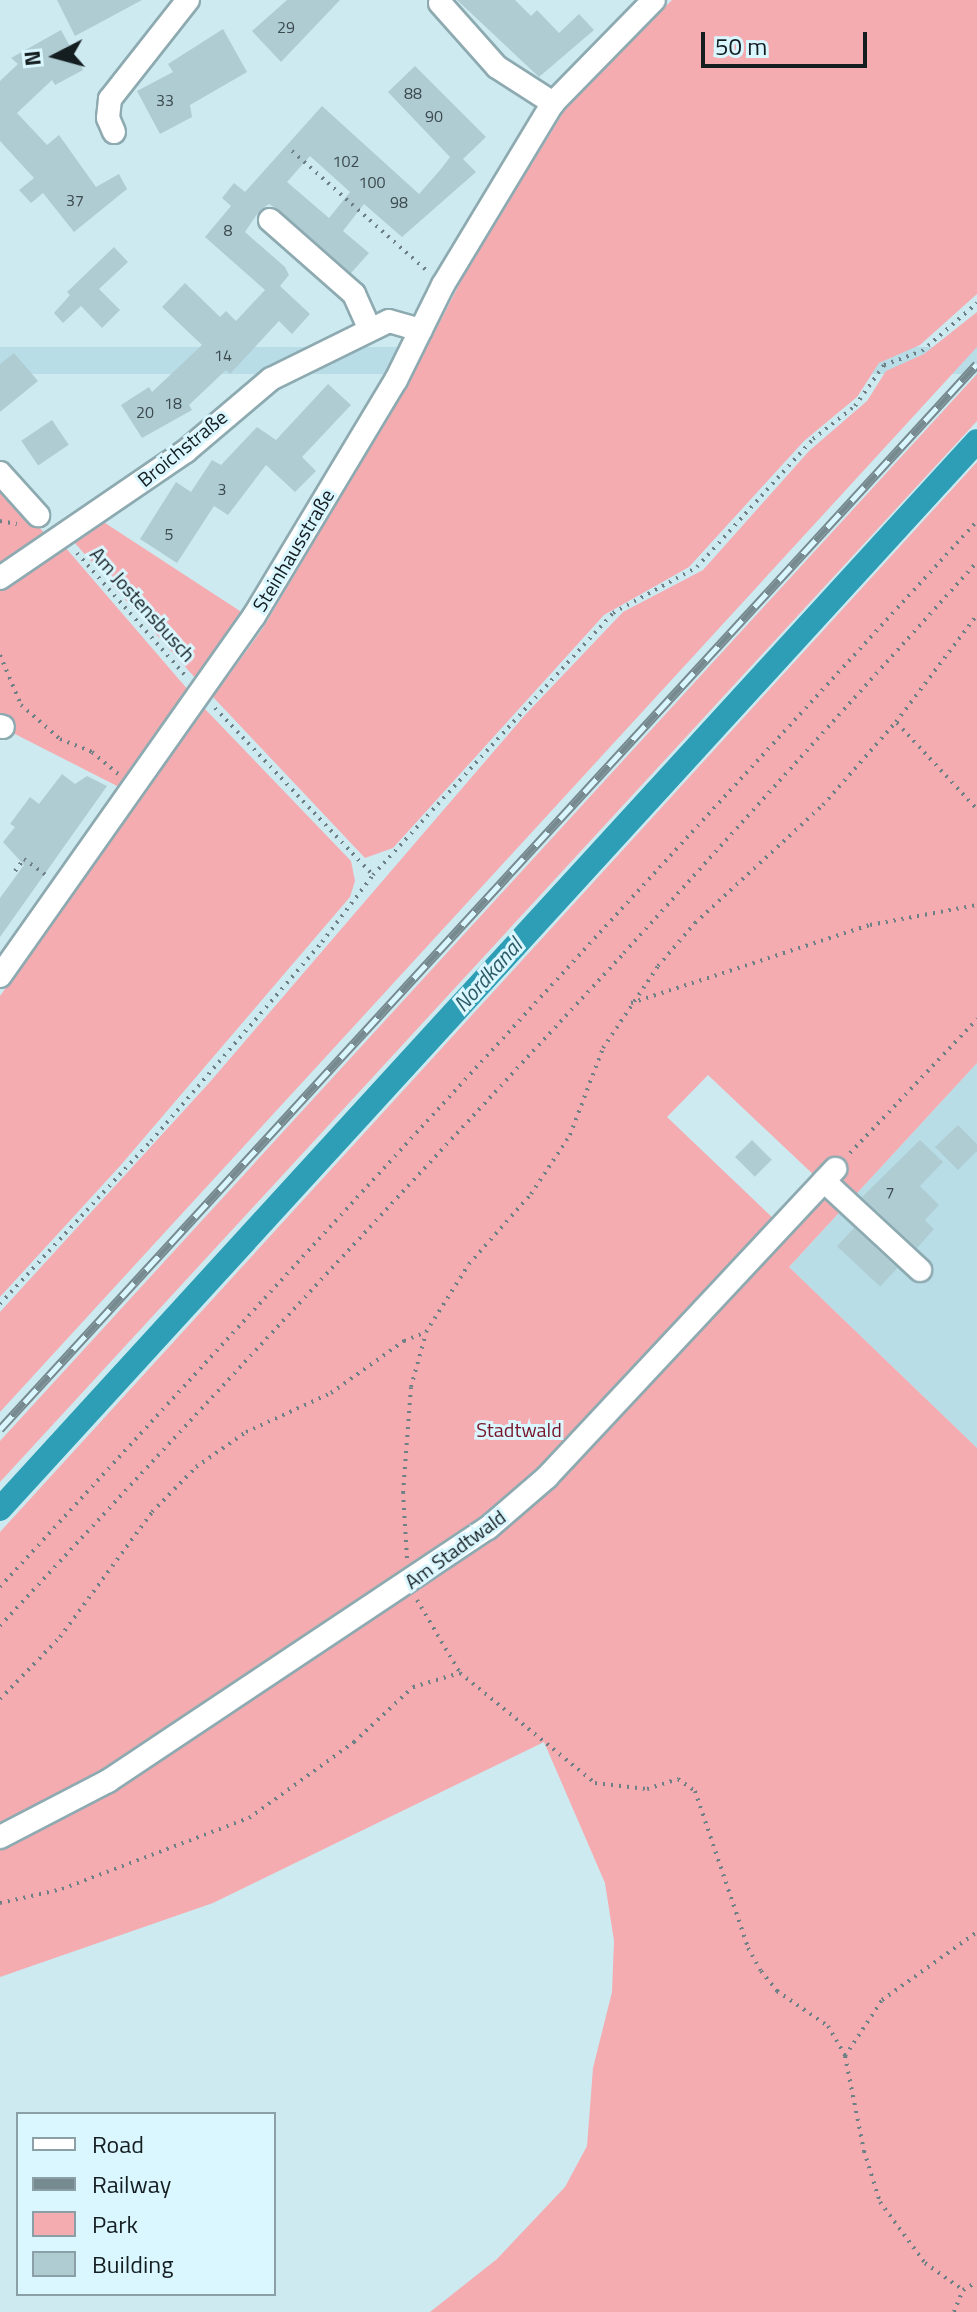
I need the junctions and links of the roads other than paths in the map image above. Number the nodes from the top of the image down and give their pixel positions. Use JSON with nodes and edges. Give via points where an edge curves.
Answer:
{"nodes":[{"id":1,"x":188,"y":0,"type":"edge"},
{"id":2,"x":654,"y":0,"type":"edge"},
{"id":3,"x":440,"y":3,"type":"dead end"},
{"id":4,"x":553,"y":103,"type":"junction"},
{"id":5,"x":114,"y":132,"type":"dead end"},
{"id":6,"x":270,"y":220,"type":"dead end"},
{"id":7,"x":369,"y":328,"type":"junction"},
{"id":8,"x":421,"y":330,"type":"junction"},
{"id":9,"x":0,"y":473,"type":"edge"},
{"id":10,"x":38,"y":515,"type":"dead end"},
{"id":11,"x":0,"y":578,"type":"edge"},
{"id":12,"x":0,"y":976,"type":"edge"},
{"id":13,"x":920,"y":1270,"type":"dead end"},
{"id":14,"x":0,"y":1837,"type":"edge"}],
"edges":[{"from":1,"to":5,"type":"street","via":[[110,99],[108,118]]},
{"from":2,"to":4,"type":"street","name":"Steinhausstraße"},
{"from":3,"to":4,"type":"street","via":[[497,67]]},
{"from":4,"to":8,"type":"street","name":"Steinhausstraße"},
{"from":6,"to":7,"type":"street","via":[[354,294]]},
{"from":7,"to":8,"type":"street","name":"Broichstraße","via":[[389,321]]},
{"from":7,"to":11,"type":"street","name":"Broichstraße","via":[[271,379],[186,451]]},
{"from":8,"to":12,"type":"street","name":"Steinhausstraße","via":[[254,616]]},
{"from":9,"to":10,"type":"street"},
{"from":13,"to":14,"type":"street","name":"Am Stadtwald","via":[[830,1175],[547,1477],[488,1528],[108,1781]]}]}
